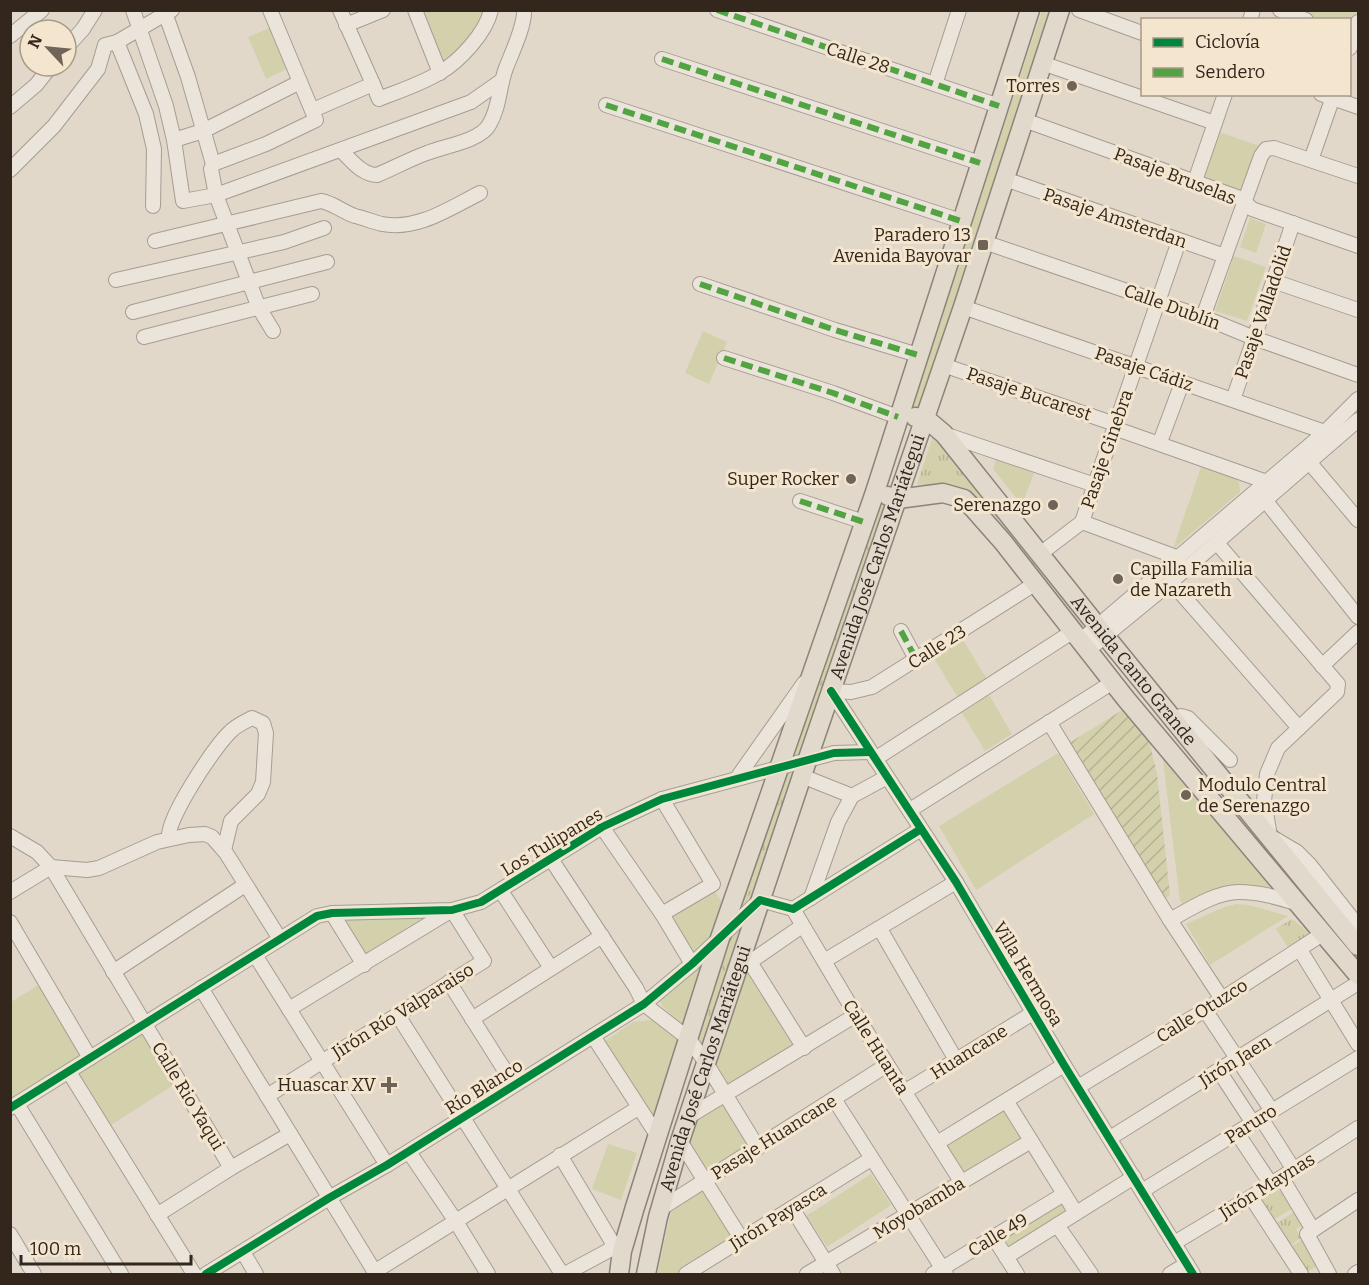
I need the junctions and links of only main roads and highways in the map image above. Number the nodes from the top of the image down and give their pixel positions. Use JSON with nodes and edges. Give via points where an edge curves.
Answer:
{"nodes":[{"id":1,"x":1030,"y":10,"type":"edge"},
{"id":2,"x":1060,"y":10,"type":"edge"},
{"id":3,"x":898,"y":417,"type":"junction"},
{"id":4,"x":925,"y":417,"type":"junction"},
{"id":5,"x":875,"y":492,"type":"junction"},
{"id":6,"x":898,"y":499,"type":"junction"},
{"id":7,"x":1359,"y":946,"type":"edge"},
{"id":8,"x":1359,"y":975,"type":"edge"},
{"id":9,"x":619,"y":1275,"type":"edge"},
{"id":10,"x":646,"y":1275,"type":"edge"}],
"edges":[{"from":1,"to":3,"type":"main road","name":"Avenida José Carlos Mariátegui"},
{"from":2,"to":4,"type":"main road","name":"Avenida José Carlos Mariátegui"},
{"from":3,"to":4,"type":"main road"},
{"from":3,"to":5,"type":"main road","name":"Avenida José Carlos Mariátegui"},
{"from":4,"to":6,"type":"main road","name":"Avenida José Carlos Mariátegui"},
{"from":4,"to":7,"type":"main road","name":"Avenida Canto Grande","via":[[944,434]]},
{"from":5,"to":6,"type":"main road","name":"Avenida Canto Grande"},
{"from":5,"to":9,"type":"main road","name":"Avenida José Carlos Mariátegui","via":[[720,938],[618,1249]]},
{"from":6,"to":8,"type":"main road","name":"Avenida Canto Grande","via":[[943,493],[964,499]]},
{"from":6,"to":10,"type":"main road","name":"Avenida José Carlos Mariátegui","via":[[760,900],[746,960],[680,1140]]}]}
